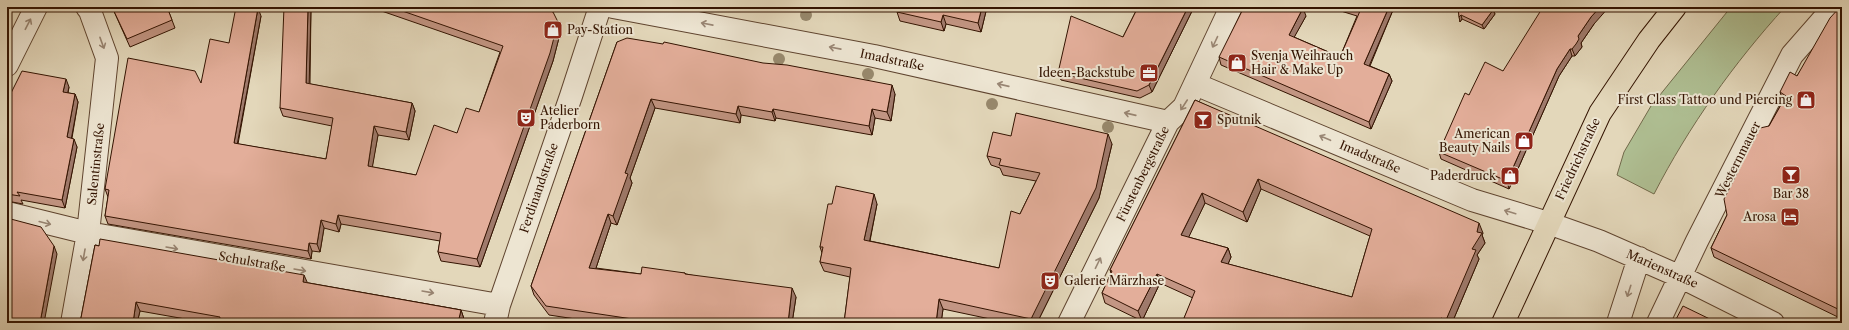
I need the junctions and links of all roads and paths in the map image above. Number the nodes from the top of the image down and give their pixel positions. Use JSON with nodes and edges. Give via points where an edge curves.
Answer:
{"nodes":[{"id":1,"x":36,"y":7,"type":"edge"},
{"id":2,"x":87,"y":7,"type":"edge"},
{"id":3,"x":600,"y":7,"type":"edge"},
{"id":4,"x":613,"y":7,"type":"edge"},
{"id":5,"x":1231,"y":7,"type":"edge"},
{"id":6,"x":1675,"y":7,"type":"edge"},
{"id":7,"x":1834,"y":7,"type":"edge"},
{"id":8,"x":7,"y":65,"type":"edge"},
{"id":9,"x":1195,"y":84,"type":"junction"},
{"id":10,"x":1168,"y":122,"type":"junction"},
{"id":11,"x":7,"y":213,"type":"edge"},
{"id":12,"x":1548,"y":223,"type":"junction"},
{"id":13,"x":88,"y":234,"type":"junction"},
{"id":14,"x":1639,"y":258,"type":"junction"},
{"id":15,"x":1681,"y":277,"type":"junction"},
{"id":16,"x":497,"y":314,"type":"edge"},
{"id":17,"x":72,"y":323,"type":"edge"},
{"id":18,"x":1069,"y":323,"type":"edge"},
{"id":19,"x":1502,"y":323,"type":"edge"},
{"id":20,"x":1618,"y":323,"type":"edge"},
{"id":21,"x":1658,"y":323,"type":"edge"},
{"id":22,"x":1773,"y":323,"type":"edge"}],
"edges":[{"from":8,"to":1,"type":"street","one_way":true},
{"from":2,"to":13,"type":"street","name":"Salentinstraße","one_way":true,"via":[[107,58]]},
{"from":3,"to":16,"type":"street","name":"Ferdinandstraße"},
{"from":10,"to":4,"type":"street","name":"Imadstraße","one_way":true,"via":[[874,56]]},
{"from":5,"to":9,"type":"street","name":"Fürstenbergstraße","one_way":true},
{"from":6,"to":12,"type":"main road","name":"Friedrichstraße","via":[[1600,113]]},
{"from":7,"to":15,"type":"street","name":"Westernmauer","via":[[1792,55]]},
{"from":9,"to":10,"type":"street","name":"Fürstenbergstraße","one_way":true,"via":[[1184,107]]},
{"from":12,"to":9,"type":"street","name":"Imadstraße","one_way":true,"via":[[1472,200]]},
{"from":18,"to":10,"type":"street","name":"Fürstenbergstraße","one_way":true},
{"from":11,"to":13,"type":"street","name":"Schulstraße","one_way":true},
{"from":12,"to":14,"type":"street","name":"Marienstraße"},
{"from":12,"to":19,"type":"main road","name":"Friedrichstraße"},
{"from":13,"to":16,"type":"street","name":"Schulstraße","one_way":true},
{"from":13,"to":17,"type":"street","name":"Salentinstraße","one_way":true},
{"from":14,"to":15,"type":"street","name":"Marienstraße"},
{"from":14,"to":20,"type":"street","one_way":true},
{"from":15,"to":21,"type":"street","name":"Westernmauer"},
{"from":15,"to":22,"type":"street","name":"Marienstraße"}]}
